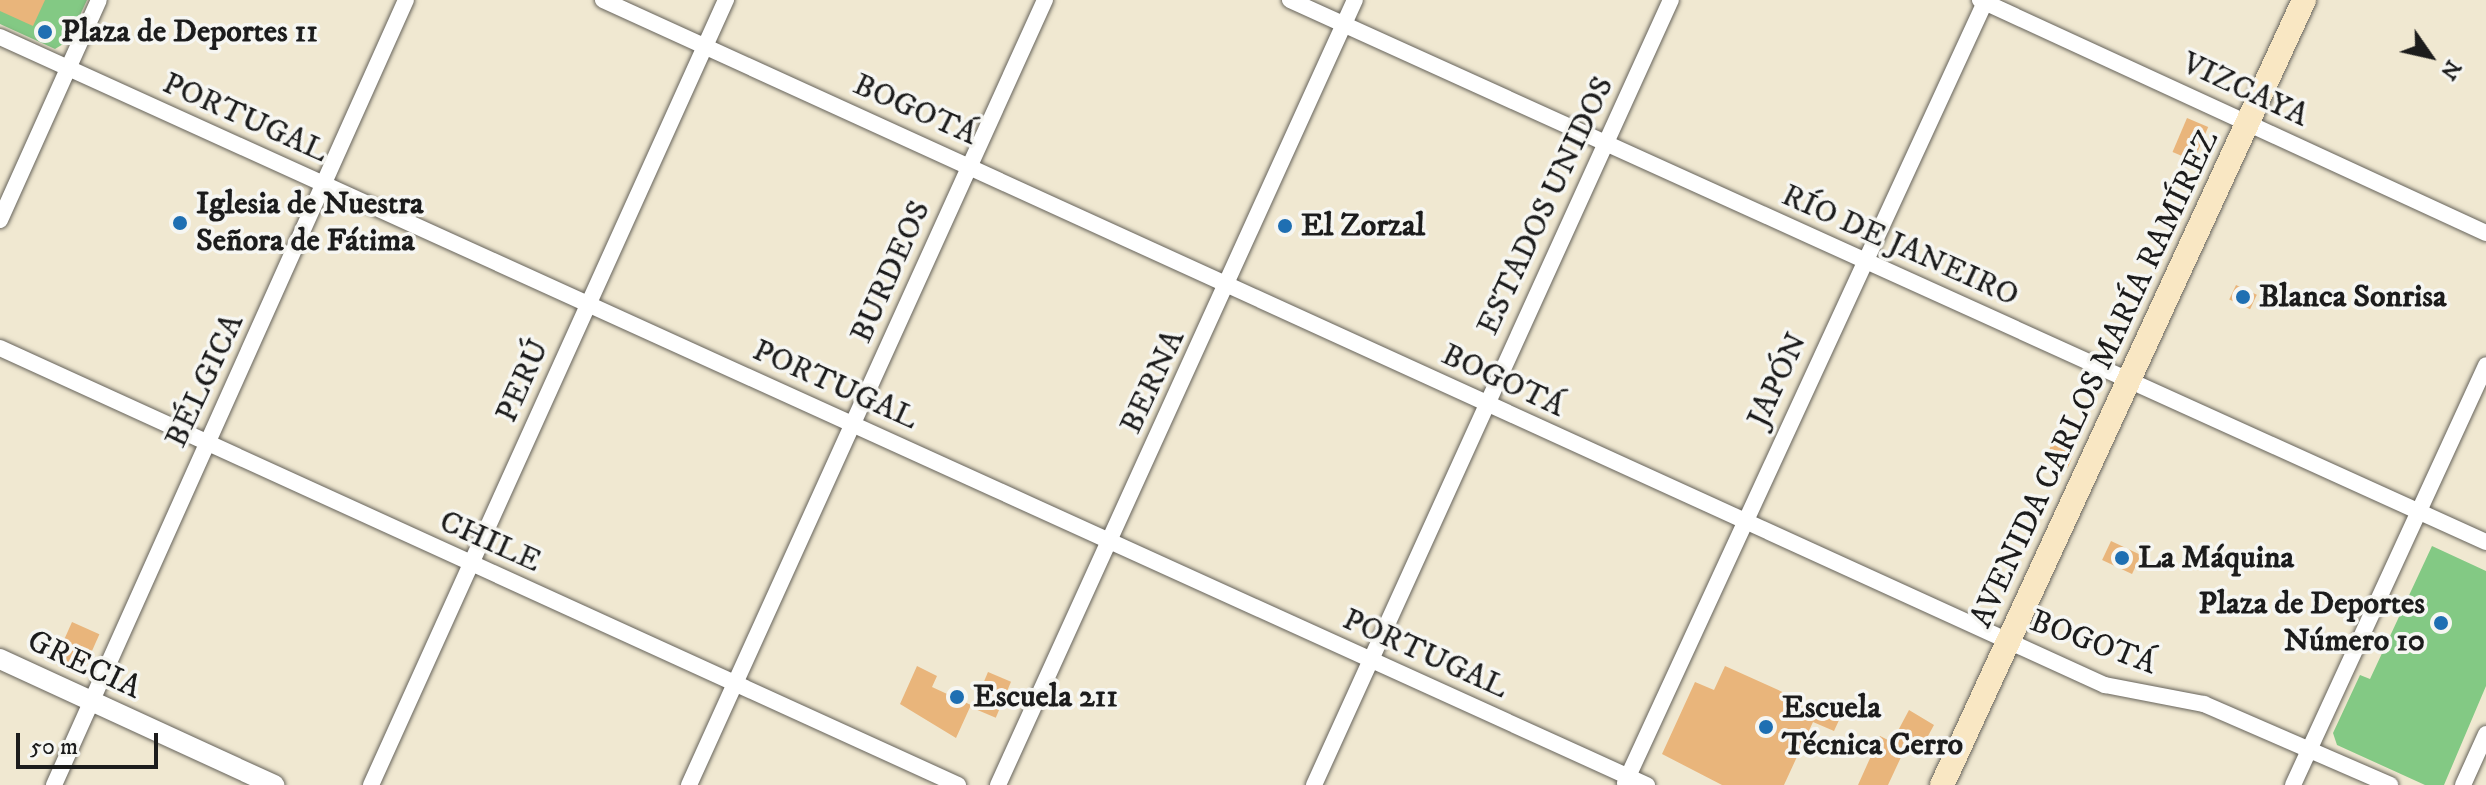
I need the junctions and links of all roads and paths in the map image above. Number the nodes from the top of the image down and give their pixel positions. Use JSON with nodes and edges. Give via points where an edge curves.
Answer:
{"nodes":[{"id":1,"x":99,"y":0,"type":"edge"},
{"id":2,"x":406,"y":0,"type":"edge"},
{"id":3,"x":603,"y":0,"type":"edge"},
{"id":4,"x":726,"y":0,"type":"edge"},
{"id":5,"x":1045,"y":0,"type":"edge"},
{"id":6,"x":1290,"y":0,"type":"edge"},
{"id":7,"x":1355,"y":0,"type":"edge"},
{"id":8,"x":1671,"y":0,"type":"edge"},
{"id":9,"x":2304,"y":0,"type":"edge"},
{"id":10,"x":1983,"y":1,"type":"edge"},
{"id":11,"x":1344,"y":25,"type":"junction"},
{"id":12,"x":0,"y":37,"type":"edge"},
{"id":13,"x":705,"y":47,"type":"junction"},
{"id":14,"x":68,"y":68,"type":"junction"},
{"id":15,"x":2248,"y":122,"type":"junction"},
{"id":16,"x":1605,"y":144,"type":"junction"},
{"id":17,"x":970,"y":166,"type":"junction"},
{"id":18,"x":324,"y":183,"type":"junction"},
{"id":19,"x":0,"y":220,"type":"edge"},
{"id":20,"x":2486,"y":233,"type":"edge"},
{"id":21,"x":1864,"y":260,"type":"junction"},
{"id":22,"x":1230,"y":282,"type":"junction"},
{"id":23,"x":587,"y":304,"type":"junction"},
{"id":24,"x":0,"y":348,"type":"edge"},
{"id":25,"x":2486,"y":365,"type":"edge"},
{"id":26,"x":2129,"y":380,"type":"junction"},
{"id":27,"x":1486,"y":405,"type":"junction"},
{"id":28,"x":853,"y":424,"type":"junction"},
{"id":29,"x":207,"y":444,"type":"junction"},
{"id":30,"x":2421,"y":512,"type":"junction"},
{"id":31,"x":1742,"y":521,"type":"junction"},
{"id":32,"x":1110,"y":542,"type":"junction"},
{"id":33,"x":2486,"y":542,"type":"edge"},
{"id":34,"x":473,"y":564,"type":"junction"},
{"id":35,"x":2009,"y":642,"type":"junction"},
{"id":36,"x":0,"y":659,"type":"edge"},
{"id":37,"x":1371,"y":660,"type":"junction"},
{"id":38,"x":736,"y":683,"type":"junction"},
{"id":39,"x":92,"y":701,"type":"junction"},
{"id":40,"x":2486,"y":734,"type":"edge"},
{"id":41,"x":2310,"y":749,"type":"junction"},
{"id":42,"x":1626,"y":781,"type":"edge"},
{"id":43,"x":54,"y":785,"type":"edge"},
{"id":44,"x":274,"y":785,"type":"edge"},
{"id":45,"x":371,"y":785,"type":"edge"},
{"id":46,"x":689,"y":785,"type":"edge"},
{"id":47,"x":958,"y":785,"type":"edge"},
{"id":48,"x":998,"y":785,"type":"edge"},
{"id":49,"x":1314,"y":785,"type":"edge"},
{"id":50,"x":1647,"y":785,"type":"edge"},
{"id":51,"x":1942,"y":785,"type":"edge"},
{"id":52,"x":2293,"y":785,"type":"edge"},
{"id":53,"x":2390,"y":785,"type":"edge"},
{"id":54,"x":2463,"y":785,"type":"edge"}],
"edges":[{"from":1,"to":14,"type":"street"},
{"from":2,"to":18,"type":"street","name":"BÉLGICA"},
{"from":3,"to":13,"type":"street","name":"BOGOTÁ"},
{"from":4,"to":13,"type":"street","name":"PERÚ"},
{"from":5,"to":17,"type":"street","name":"BURDEOS"},
{"from":6,"to":11,"type":"street","name":"RÍO DE JANEIRO"},
{"from":7,"to":11,"type":"street","name":"BERNA"},
{"from":8,"to":16,"type":"street","name":"ESTADOS UNIDOS"},
{"from":9,"to":15,"type":"main road","name":"AVENIDA CARLOS MARÍA RAMÍREZ"},
{"from":10,"to":15,"type":"street","name":"VIZCAYA"},
{"from":10,"to":21,"type":"street","name":"JAPÓN"},
{"from":11,"to":16,"type":"street","name":"RÍO DE JANEIRO"},
{"from":11,"to":22,"type":"street","name":"BERNA"},
{"from":12,"to":14,"type":"street","name":"PORTUGAL"},
{"from":13,"to":17,"type":"street","name":"BOGOTÁ"},
{"from":13,"to":23,"type":"street","name":"PERÚ"},
{"from":14,"to":18,"type":"street","name":"PORTUGAL"},
{"from":14,"to":19,"type":"street"},
{"from":15,"to":20,"type":"street","name":"VIZCAYA"},
{"from":15,"to":26,"type":"main road","name":"AVENIDA CARLOS MARÍA RAMÍREZ"},
{"from":16,"to":21,"type":"street","name":"RÍO DE JANEIRO"},
{"from":16,"to":27,"type":"street","name":"ESTADOS UNIDOS"},
{"from":17,"to":22,"type":"street","name":"BOGOTÁ"},
{"from":17,"to":28,"type":"street","name":"BURDEOS"},
{"from":18,"to":23,"type":"street","name":"PORTUGAL"},
{"from":18,"to":29,"type":"street","name":"BÉLGICA"},
{"from":21,"to":26,"type":"street","name":"RÍO DE JANEIRO"},
{"from":21,"to":31,"type":"street","name":"JAPÓN"},
{"from":22,"to":27,"type":"street","name":"BOGOTÁ"},
{"from":22,"to":32,"type":"street","name":"BERNA"},
{"from":23,"to":28,"type":"street","name":"PORTUGAL"},
{"from":23,"to":34,"type":"street","name":"PERÚ"},
{"from":24,"to":29,"type":"street","name":"CHILE"},
{"from":25,"to":30,"type":"street"},
{"from":26,"to":30,"type":"street","name":"RÍO DE JANEIRO"},
{"from":26,"to":35,"type":"main road","name":"AVENIDA CARLOS MARÍA RAMÍREZ"},
{"from":27,"to":31,"type":"street","name":"BOGOTÁ"},
{"from":27,"to":37,"type":"street","name":"ESTADOS UNIDOS"},
{"from":28,"to":32,"type":"street","name":"PORTUGAL"},
{"from":28,"to":38,"type":"street","name":"BURDEOS"},
{"from":29,"to":34,"type":"street","name":"CHILE"},
{"from":29,"to":39,"type":"street","name":"BÉLGICA"},
{"from":30,"to":33,"type":"street","name":"RÍO DE JANEIRO"},
{"from":30,"to":41,"type":"street"},
{"from":31,"to":35,"type":"street","name":"BOGOTÁ"},
{"from":31,"to":42,"type":"street","name":"JAPÓN"},
{"from":32,"to":37,"type":"street","name":"PORTUGAL"},
{"from":32,"to":48,"type":"street","name":"BERNA"},
{"from":34,"to":38,"type":"street","name":"CHILE"},
{"from":34,"to":45,"type":"street","name":"PERÚ"},
{"from":35,"to":41,"type":"street","name":"BOGOTÁ","via":[[2105,685],[2204,704]]},
{"from":35,"to":51,"type":"main road","name":"AVENIDA CARLOS MARÍA RAMÍREZ"},
{"from":36,"to":39,"type":"street","name":"GRECIA"},
{"from":37,"to":42,"type":"street","name":"PORTUGAL"},
{"from":37,"to":49,"type":"street","name":"ESTADOS UNIDOS"},
{"from":38,"to":46,"type":"street","name":"BURDEOS"},
{"from":38,"to":47,"type":"street","name":"CHILE"},
{"from":39,"to":43,"type":"street","name":"BÉLGICA"},
{"from":39,"to":44,"type":"street","name":"GRECIA"},
{"from":40,"to":54,"type":"street"},
{"from":41,"to":52,"type":"street"},
{"from":41,"to":53,"type":"street","name":"BOGOTÁ"},
{"from":42,"to":50,"type":"street","name":"PORTUGAL"}]}
